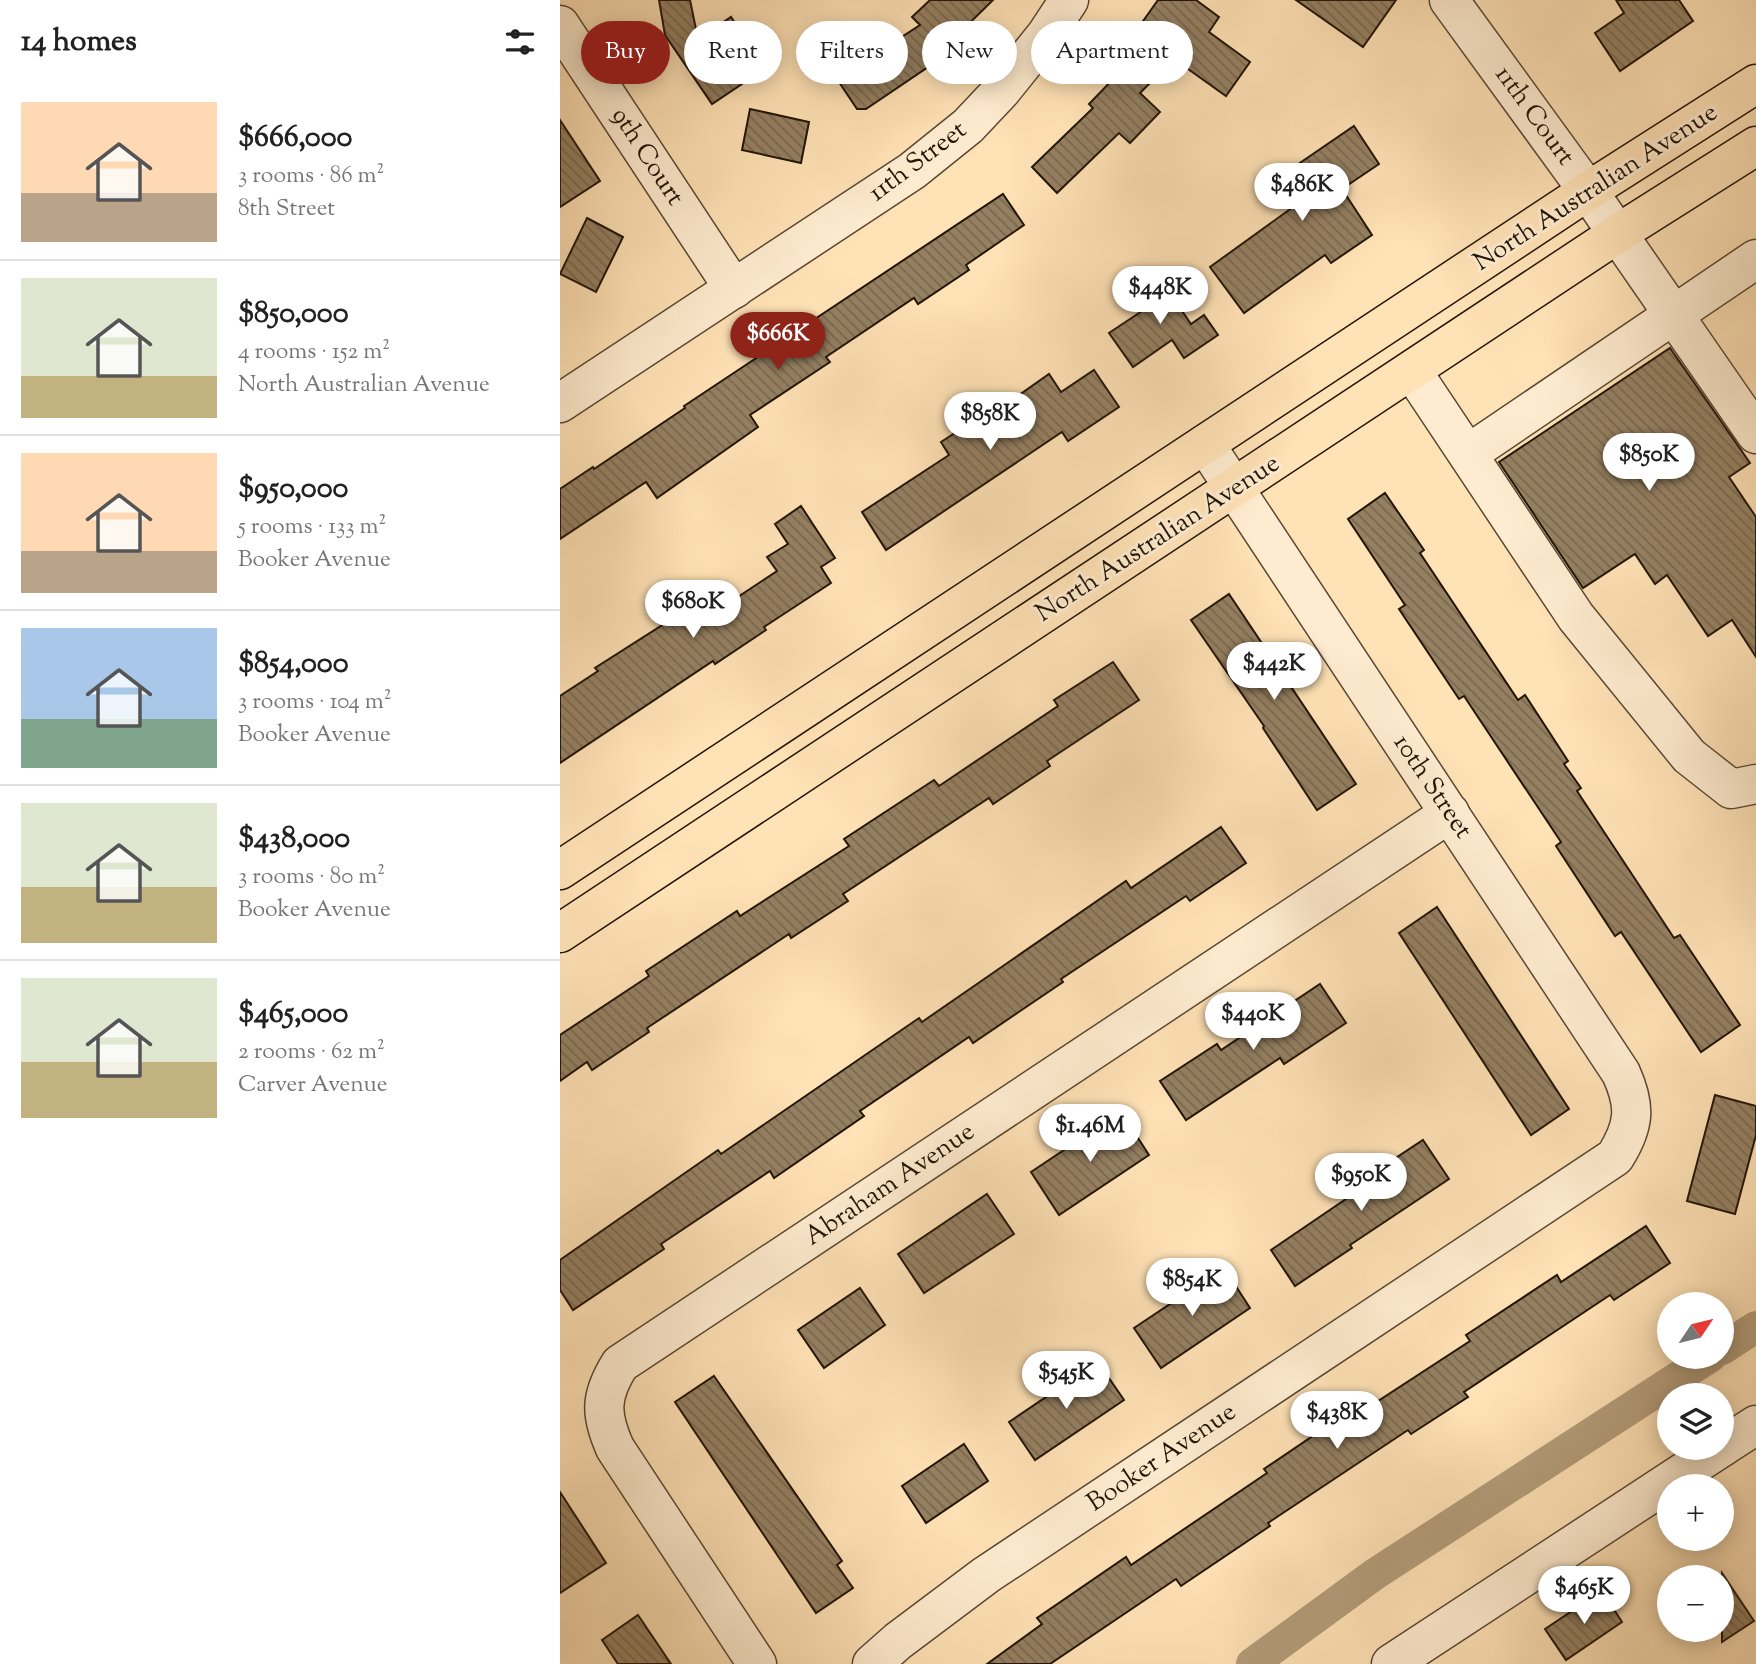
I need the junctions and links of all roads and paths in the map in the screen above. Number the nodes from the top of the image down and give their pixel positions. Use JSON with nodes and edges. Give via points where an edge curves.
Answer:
{"nodes":[{"id":1,"x":1069,"y":0,"type":"edge"},
{"id":2,"x":1449,"y":0,"type":"edge"},
{"id":3,"x":560,"y":25,"type":"edge"},
{"id":4,"x":1756,"y":84,"type":"edge"},
{"id":5,"x":1756,"y":146,"type":"edge"},
{"id":6,"x":1588,"y":191,"type":"junction"},
{"id":7,"x":1617,"y":234,"type":"junction"},
{"id":8,"x":1756,"y":259,"type":"edge"},
{"id":9,"x":734,"y":289,"type":"junction"},
{"id":10,"x":1673,"y":315,"type":"junction"},
{"id":11,"x":1412,"y":371,"type":"junction"},
{"id":12,"x":560,"y":404,"type":"edge"},
{"id":13,"x":1756,"y":434,"type":"edge"},
{"id":14,"x":1205,"y":444,"type":"junction"},
{"id":15,"x":1468,"y":454,"type":"junction"},
{"id":16,"x":1234,"y":489,"type":"junction"},
{"id":17,"x":1756,"y":784,"type":"edge"},
{"id":18,"x":1450,"y":813,"type":"junction"},
{"id":19,"x":560,"y":870,"type":"edge"},
{"id":20,"x":560,"y":933,"type":"edge"},
{"id":21,"x":1627,"y":1138,"type":"joint"},
{"id":22,"x":1756,"y":1425,"type":"edge"},
{"id":23,"x":1734,"y":1439,"type":"edge"},
{"id":24,"x":1702,"y":1460,"type":"edge"},
{"id":25,"x":757,"y":1664,"type":"edge"},
{"id":26,"x":872,"y":1664,"type":"edge"},
{"id":27,"x":1391,"y":1664,"type":"edge"}],
"edges":[{"from":1,"to":9,"type":"street","name":"11th Street","via":[[1002,92],[968,125],[912,171]]},
{"from":2,"to":6,"type":"street","name":"11th Court"},
{"from":3,"to":9,"type":"street","name":"9th Court"},
{"from":4,"to":6,"type":"main road","name":"North Australian Avenue"},
{"from":5,"to":7,"type":"main road","name":"North Australian Avenue"},
{"from":6,"to":7,"type":"street","name":"11th Court"},
{"from":6,"to":14,"type":"main road","name":"North Australian Avenue"},
{"from":7,"to":10,"type":"street","name":"11th Court"},
{"from":7,"to":11,"type":"main road","name":"North Australian Avenue"},
{"from":8,"to":10,"type":"street"},
{"from":9,"to":12,"type":"street","name":"11th Street"},
{"from":10,"to":13,"type":"street","name":"11th Court"},
{"from":10,"to":15,"type":"street"},
{"from":11,"to":15,"type":"street"},
{"from":11,"to":16,"type":"main road","name":"North Australian Avenue"},
{"from":14,"to":16,"type":"street","name":"10th Street"},
{"from":14,"to":19,"type":"main road","name":"North Australian Avenue"},
{"from":15,"to":17,"type":"street","via":[[1576,617],[1689,756],[1731,789]]},
{"from":16,"to":18,"type":"street","name":"10th Street"},
{"from":16,"to":20,"type":"main road","name":"North Australian Avenue"},
{"from":18,"to":21,"type":"street","name":"10th Street","via":[[1621,1073],[1630,1094]]},
{"from":18,"to":25,"type":"street","name":"Abraham Avenue","via":[[620,1364],[608,1383],[603,1405],[615,1448]]},
{"from":21,"to":26,"type":"street","name":"Booker Avenue","via":[[1615,1157],[986,1575]]},
{"from":22,"to":23,"type":"street"},
{"from":24,"to":27,"type":"street"}]}
